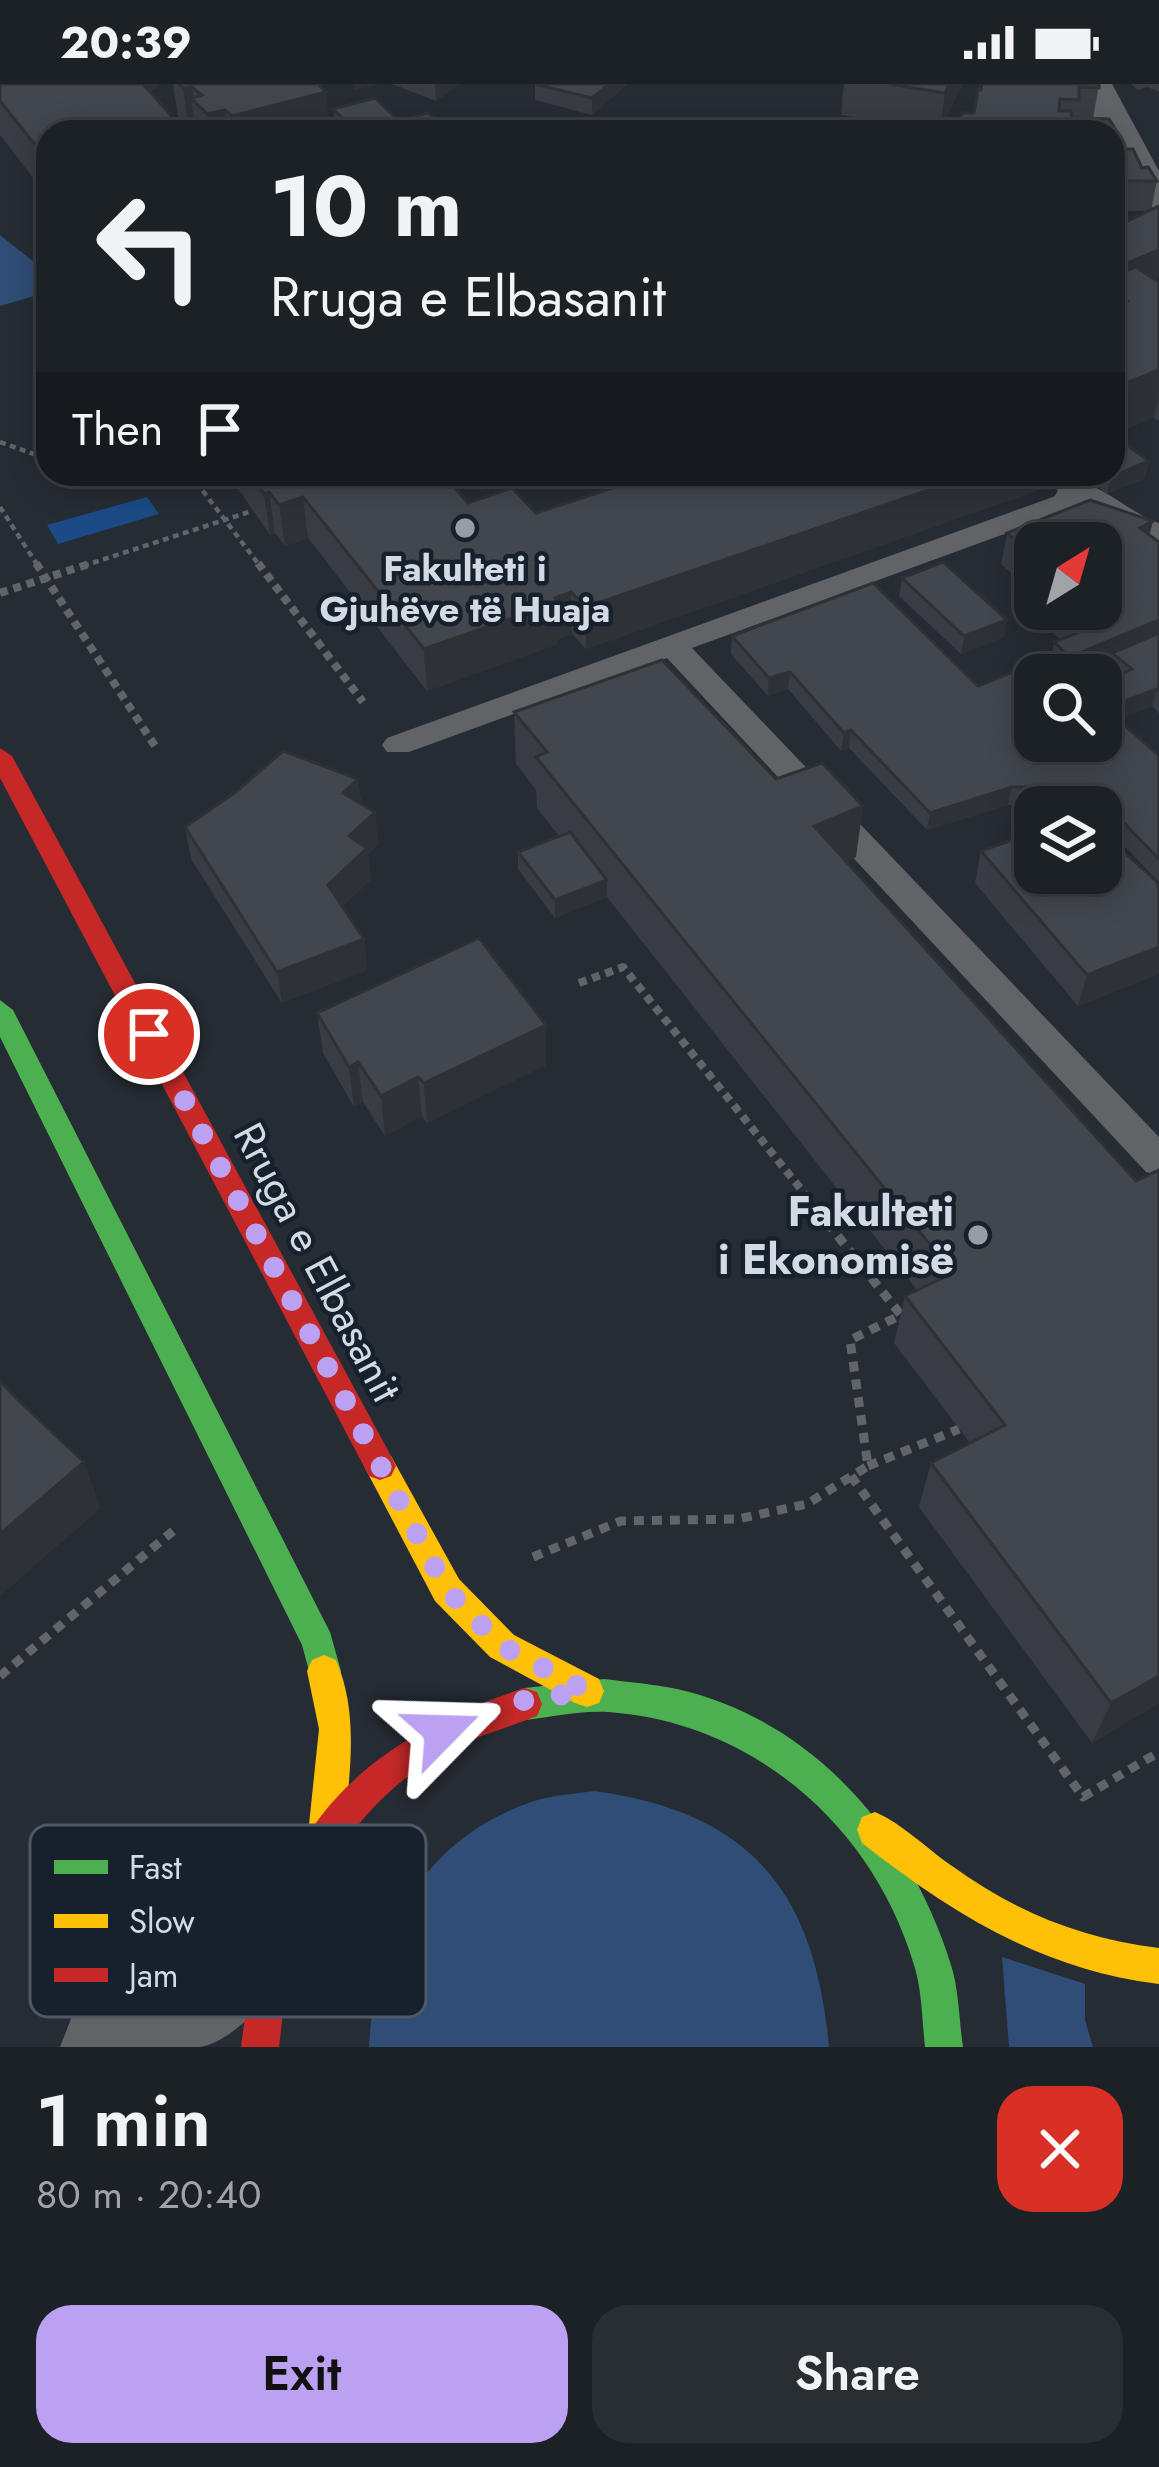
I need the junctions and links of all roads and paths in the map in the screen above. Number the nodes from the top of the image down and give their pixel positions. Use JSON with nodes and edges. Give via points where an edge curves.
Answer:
{"nodes":[{"id":1,"x":1096,"y":92,"type":"edge"},
{"id":2,"x":1110,"y":120,"type":"edge"},
{"id":3,"x":1159,"y":122,"type":"edge"},
{"id":4,"x":1125,"y":151,"type":"edge"},
{"id":5,"x":1159,"y":197,"type":"edge"},
{"id":6,"x":0,"y":442,"type":"edge"},
{"id":7,"x":36,"y":455,"type":"edge"},
{"id":8,"x":199,"y":486,"type":"edge"},
{"id":9,"x":1065,"y":486,"type":"edge"},
{"id":10,"x":1068,"y":486,"type":"edge"},
{"id":11,"x":0,"y":507,"type":"edge"},
{"id":12,"x":253,"y":511,"type":"edge"},
{"id":13,"x":223,"y":520,"type":"junction"},
{"id":14,"x":1159,"y":542,"type":"edge"},
{"id":15,"x":46,"y":578,"type":"junction"},
{"id":16,"x":0,"y":593,"type":"edge"},
{"id":17,"x":671,"y":645,"type":"junction"},
{"id":18,"x":398,"y":745,"type":"joint"},
{"id":19,"x":155,"y":746,"type":"dead end"},
{"id":20,"x":0,"y":756,"type":"edge"},
{"id":21,"x":579,"y":983,"type":"dead end"},
{"id":22,"x":0,"y":1010,"type":"edge"},
{"id":23,"x":1159,"y":1161,"type":"edge"},
{"id":24,"x":959,"y":1429,"type":"edge"},
{"id":25,"x":868,"y":1466,"type":"junction"},
{"id":26,"x":851,"y":1477,"type":"junction"},
{"id":27,"x":234,"y":1478,"type":"junction"},
{"id":28,"x":526,"y":1559,"type":"dead end"},
{"id":29,"x":0,"y":1676,"type":"edge"},
{"id":30,"x":587,"y":1691,"type":"junction"},
{"id":31,"x":1159,"y":1752,"type":"edge"},
{"id":32,"x":858,"y":1816,"type":"junction"},
{"id":33,"x":316,"y":1825,"type":"edge"},
{"id":34,"x":341,"y":1825,"type":"edge"},
{"id":35,"x":1159,"y":1966,"type":"edge"},
{"id":36,"x":174,"y":2017,"type":"edge"},
{"id":37,"x":262,"y":2017,"type":"edge"},
{"id":38,"x":106,"y":2047,"type":"edge"},
{"id":39,"x":260,"y":2047,"type":"edge"},
{"id":40,"x":944,"y":2047,"type":"edge"}],
"edges":[{"from":1,"to":2,"type":"street"},
{"from":1,"to":3,"type":"street"},
{"from":4,"to":5,"type":"street"},
{"from":6,"to":7,"type":"path"},
{"from":8,"to":13,"type":"path"},
{"from":9,"to":17,"type":"lane"},
{"from":10,"to":14,"type":"street","via":[[1120,527]]},
{"from":11,"to":15,"type":"path"},
{"from":12,"to":13,"type":"path"},
{"from":13,"to":15,"type":"path"},
{"from":13,"to":18,"type":"path"},
{"from":15,"to":16,"type":"path"},
{"from":15,"to":19,"type":"path"},
{"from":17,"to":18,"type":"lane"},
{"from":17,"to":23,"type":"lane"},
{"from":20,"to":30,"type":"main road","name":"Rruga e Elbasanit","via":[[447,1590],[502,1646]]},
{"from":21,"to":25,"type":"path","via":[[622,967],[902,1315],[850,1340]]},
{"from":22,"to":27,"type":"main road"},
{"from":24,"to":25,"type":"path"},
{"from":25,"to":26,"type":"path"},
{"from":26,"to":28,"type":"path","via":[[807,1504],[737,1519],[621,1521]]},
{"from":26,"to":31,"type":"path","via":[[1083,1797]]},
{"from":27,"to":29,"type":"path"},
{"from":27,"to":33,"type":"main road","via":[[318,1643],[336,1729]]},
{"from":30,"to":32,"type":"main road","via":[[662,1698],[734,1722],[800,1760]]},
{"from":30,"to":34,"type":"main road","via":[[513,1702],[442,1731],[380,1775]]},
{"from":32,"to":35,"type":"main road","via":[[969,1904],[1086,1950]]},
{"from":32,"to":40,"type":"main road","via":[[901,1880],[930,1953]]},
{"from":36,"to":38,"type":"street"},
{"from":37,"to":39,"type":"main road"}]}
